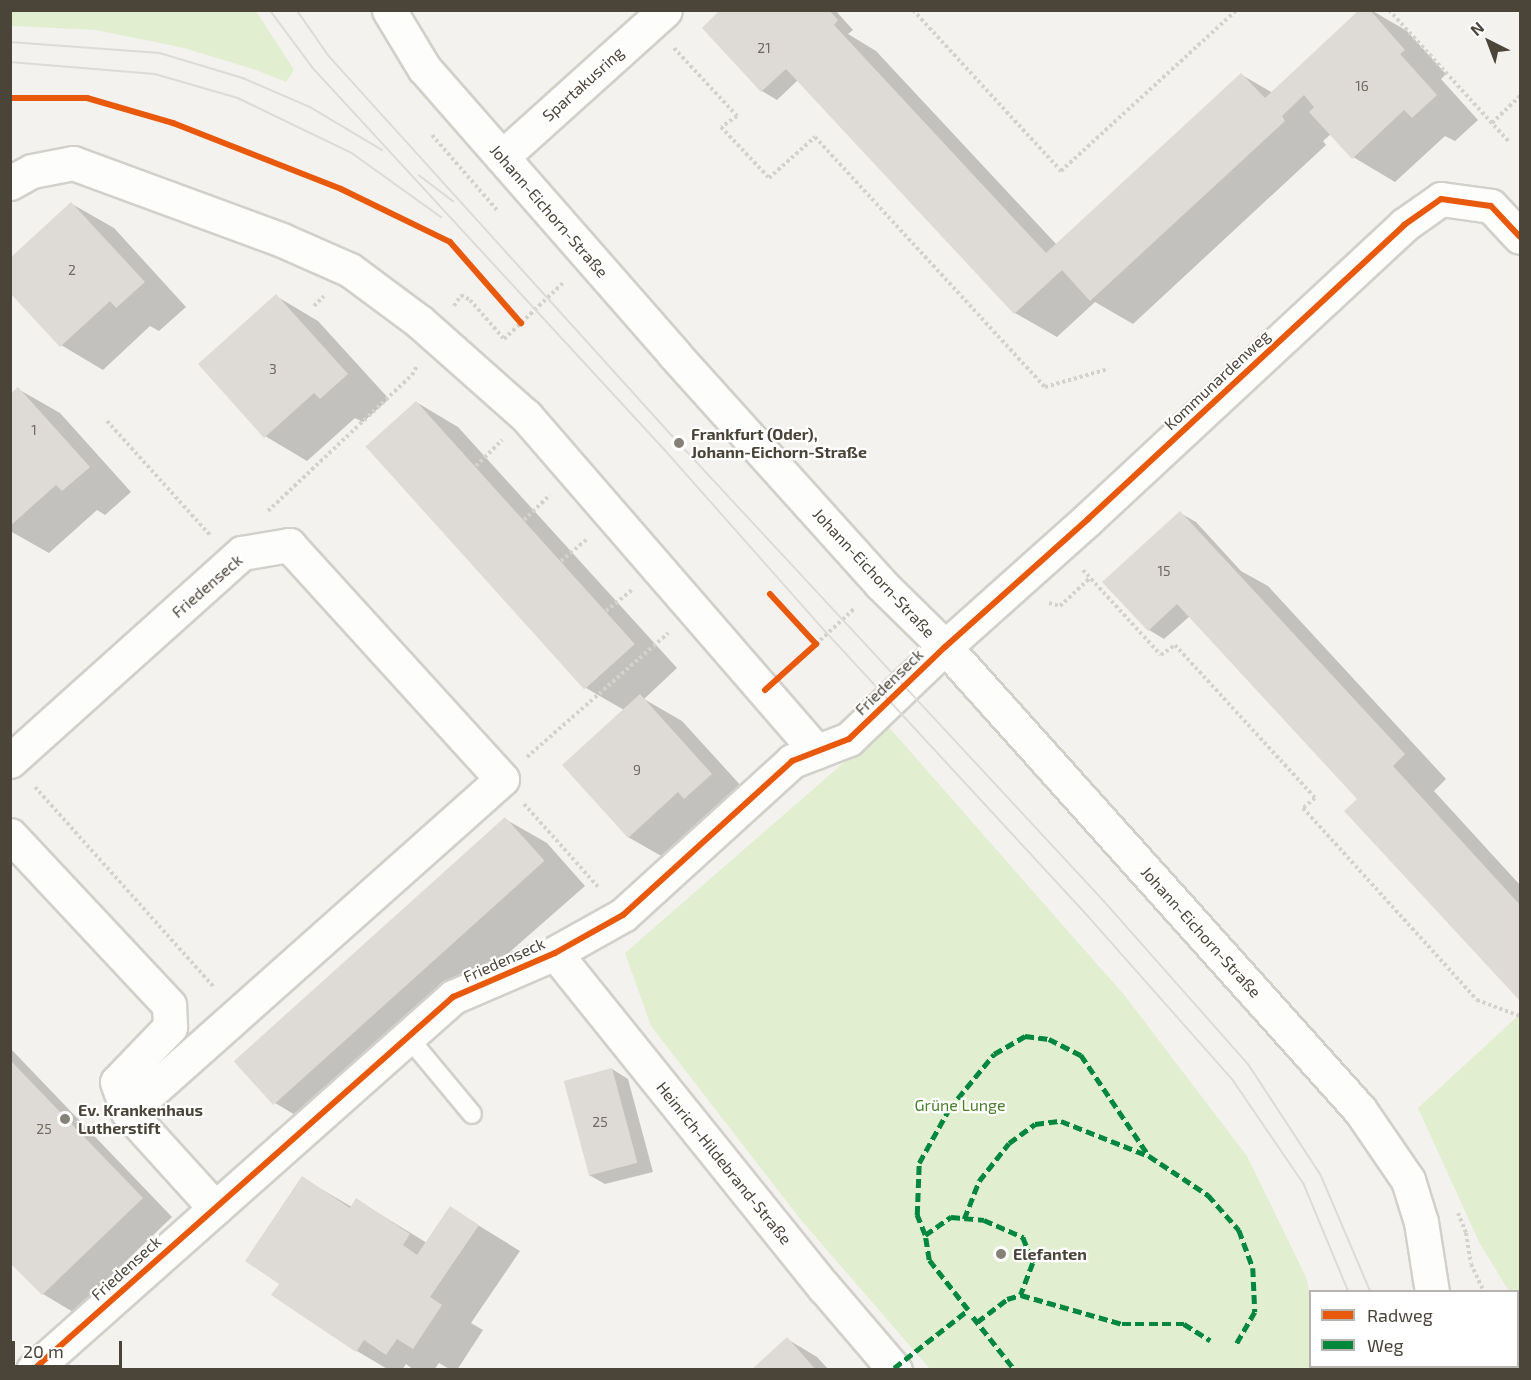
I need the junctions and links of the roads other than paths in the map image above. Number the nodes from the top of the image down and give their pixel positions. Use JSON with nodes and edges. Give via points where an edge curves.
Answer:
{"nodes":[{"id":1,"x":389,"y":10,"type":"edge"},
{"id":2,"x":665,"y":10,"type":"edge"},
{"id":3,"x":502,"y":157,"type":"junction"},
{"id":4,"x":10,"y":183,"type":"edge"},
{"id":5,"x":1521,"y":237,"type":"edge"},
{"id":6,"x":945,"y":647,"type":"junction"},
{"id":7,"x":817,"y":752,"type":"junction"},
{"id":8,"x":19,"y":770,"type":"edge"},
{"id":9,"x":10,"y":835,"type":"edge"},
{"id":10,"x":555,"y":953,"type":"junction"},
{"id":11,"x":408,"y":1037,"type":"junction"},
{"id":12,"x":128,"y":1112,"type":"junction"},
{"id":13,"x":472,"y":1114,"type":"dead end"},
{"id":14,"x":215,"y":1208,"type":"junction"},
{"id":15,"x":1432,"y":1290,"type":"edge"},
{"id":16,"x":33,"y":1370,"type":"edge"},
{"id":17,"x":895,"y":1370,"type":"edge"}],
"edges":[{"from":1,"to":3,"type":"street","name":"Johann-Eichorn-Straße","via":[[424,68]]},
{"from":2,"to":3,"type":"street","name":"Spartakusring"},
{"from":3,"to":6,"type":"street","name":"Johann-Eichorn-Straße","via":[[841,540]]},
{"from":4,"to":7,"type":"street","via":[[32,171],[73,163],[282,240],[350,270],[434,335],[526,416]]},
{"from":5,"to":6,"type":"street","name":"Kommunardenweg","via":[[1491,206],[1441,199],[1404,225]]},
{"from":6,"to":7,"type":"street","name":"Friedenseck","via":[[849,739]]},
{"from":6,"to":15,"type":"street","name":"Johann-Eichorn-Straße","via":[[1360,1110],[1408,1180],[1421,1222]]},
{"from":7,"to":10,"type":"street","name":"Friedenseck","via":[[792,761],[623,915]]},
{"from":8,"to":12,"type":"street","name":"Friedenseck","via":[[242,553],[289,545],[502,779]]},
{"from":9,"to":12,"type":"street","via":[[169,1005],[170,1027],[117,1082]]},
{"from":10,"to":11,"type":"street","name":"Friedenseck","via":[[453,997]]},
{"from":10,"to":17,"type":"street","name":"Heinrich-Hildebrand-Straße"},
{"from":11,"to":13,"type":"lane"},
{"from":11,"to":14,"type":"street","name":"Friedenseck"},
{"from":12,"to":14,"type":"street"},
{"from":14,"to":16,"type":"street","name":"Friedenseck"}]}
